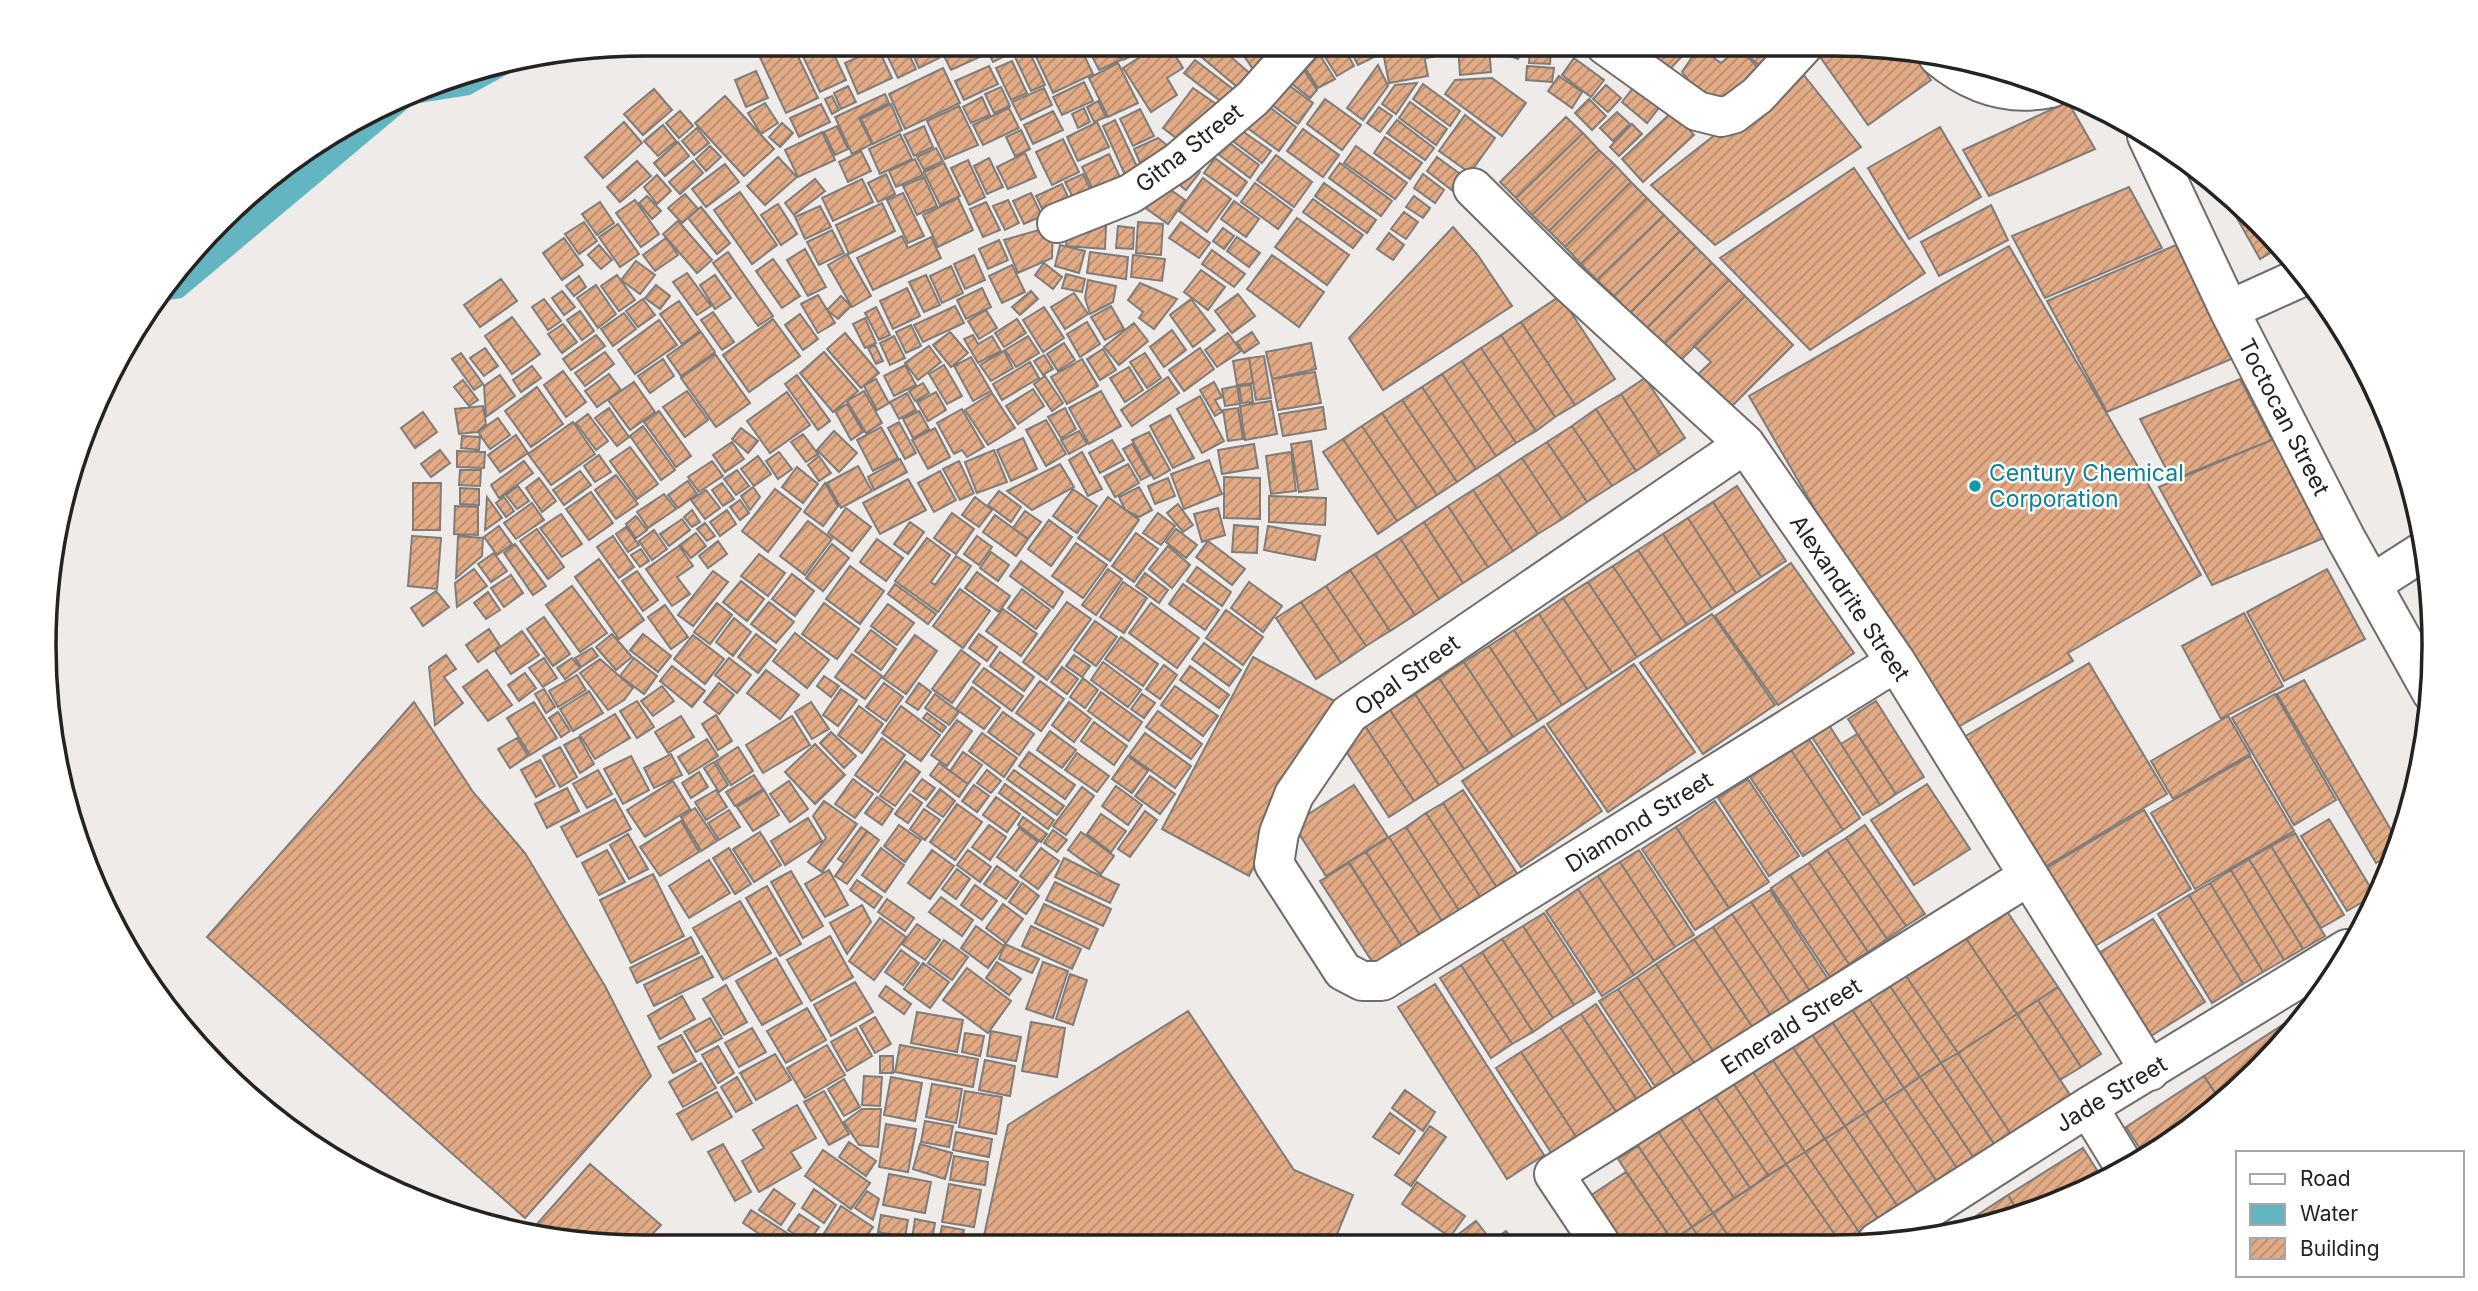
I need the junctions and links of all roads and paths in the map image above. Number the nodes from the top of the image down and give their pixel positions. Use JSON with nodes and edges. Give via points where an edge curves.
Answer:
{"nodes":[{"id":1,"x":1290,"y":56,"type":"edge"},
{"id":2,"x":1620,"y":56,"type":"edge"},
{"id":3,"x":1794,"y":56,"type":"edge"},
{"id":4,"x":1953,"y":68,"type":"edge"},
{"id":5,"x":2025,"y":88,"type":"edge"},
{"id":6,"x":2154,"y":152,"type":"edge"},
{"id":7,"x":1474,"y":188,"type":"dead end"},
{"id":8,"x":1057,"y":223,"type":"dead end"},
{"id":9,"x":2295,"y":280,"type":"edge"},
{"id":10,"x":2229,"y":310,"type":"junction"},
{"id":11,"x":1745,"y":444,"type":"junction"},
{"id":12,"x":2415,"y":556,"type":"edge"},
{"id":13,"x":2372,"y":584,"type":"junction"},
{"id":14,"x":1896,"y":662,"type":"junction"},
{"id":15,"x":2421,"y":674,"type":"edge"},
{"id":16,"x":2026,"y":877,"type":"junction"},
{"id":17,"x":2321,"y":975,"type":"edge"},
{"id":18,"x":1382,"y":981,"type":"joint"},
{"id":19,"x":2300,"y":997,"type":"edge"},
{"id":20,"x":2150,"y":1071,"type":"junction"},
{"id":21,"x":2088,"y":1107,"type":"junction"},
{"id":22,"x":2120,"y":1160,"type":"edge"},
{"id":23,"x":1899,"y":1231,"type":"edge"},
{"id":24,"x":1595,"y":1235,"type":"edge"}],
"edges":[{"from":1,"to":8,"type":"street","name":"Gitna Street","via":[[1253,98],[1178,162],[1130,194]]},
{"from":2,"to":3,"type":"street","via":[[1697,111],[1721,117],[1733,114],[1758,95]]},
{"from":4,"to":5,"type":"street","via":[[1988,88]]},
{"from":6,"to":10,"type":"street","name":"Toctocan Street"},
{"from":7,"to":11,"type":"street","name":"Alexandrite Street","via":[[1567,281]]},
{"from":9,"to":10,"type":"street"},
{"from":10,"to":13,"type":"street","name":"Toctocan Street"},
{"from":11,"to":14,"type":"street","name":"Alexandrite Street"},
{"from":11,"to":18,"type":"street","name":"Opal Street","via":[[1349,714],[1294,795],[1279,833],[1274,864],[1343,971],[1362,981]]},
{"from":12,"to":13,"type":"street"},
{"from":13,"to":15,"type":"street","name":"Toctocan Street"},
{"from":14,"to":16,"type":"street","name":"Alexandrite Street"},
{"from":14,"to":18,"type":"street","name":"Diamond Street"},
{"from":16,"to":20,"type":"street","name":"Alexandrite Street"},
{"from":16,"to":24,"type":"street","name":"Emerald Street","via":[[1554,1174]]},
{"from":17,"to":19,"type":"street","name":"Jade Street"},
{"from":19,"to":20,"type":"street","name":"Jade Street"},
{"from":20,"to":21,"type":"street","name":"Jade Street"},
{"from":21,"to":22,"type":"street"},
{"from":21,"to":23,"type":"street","name":"Jade Street"}]}
